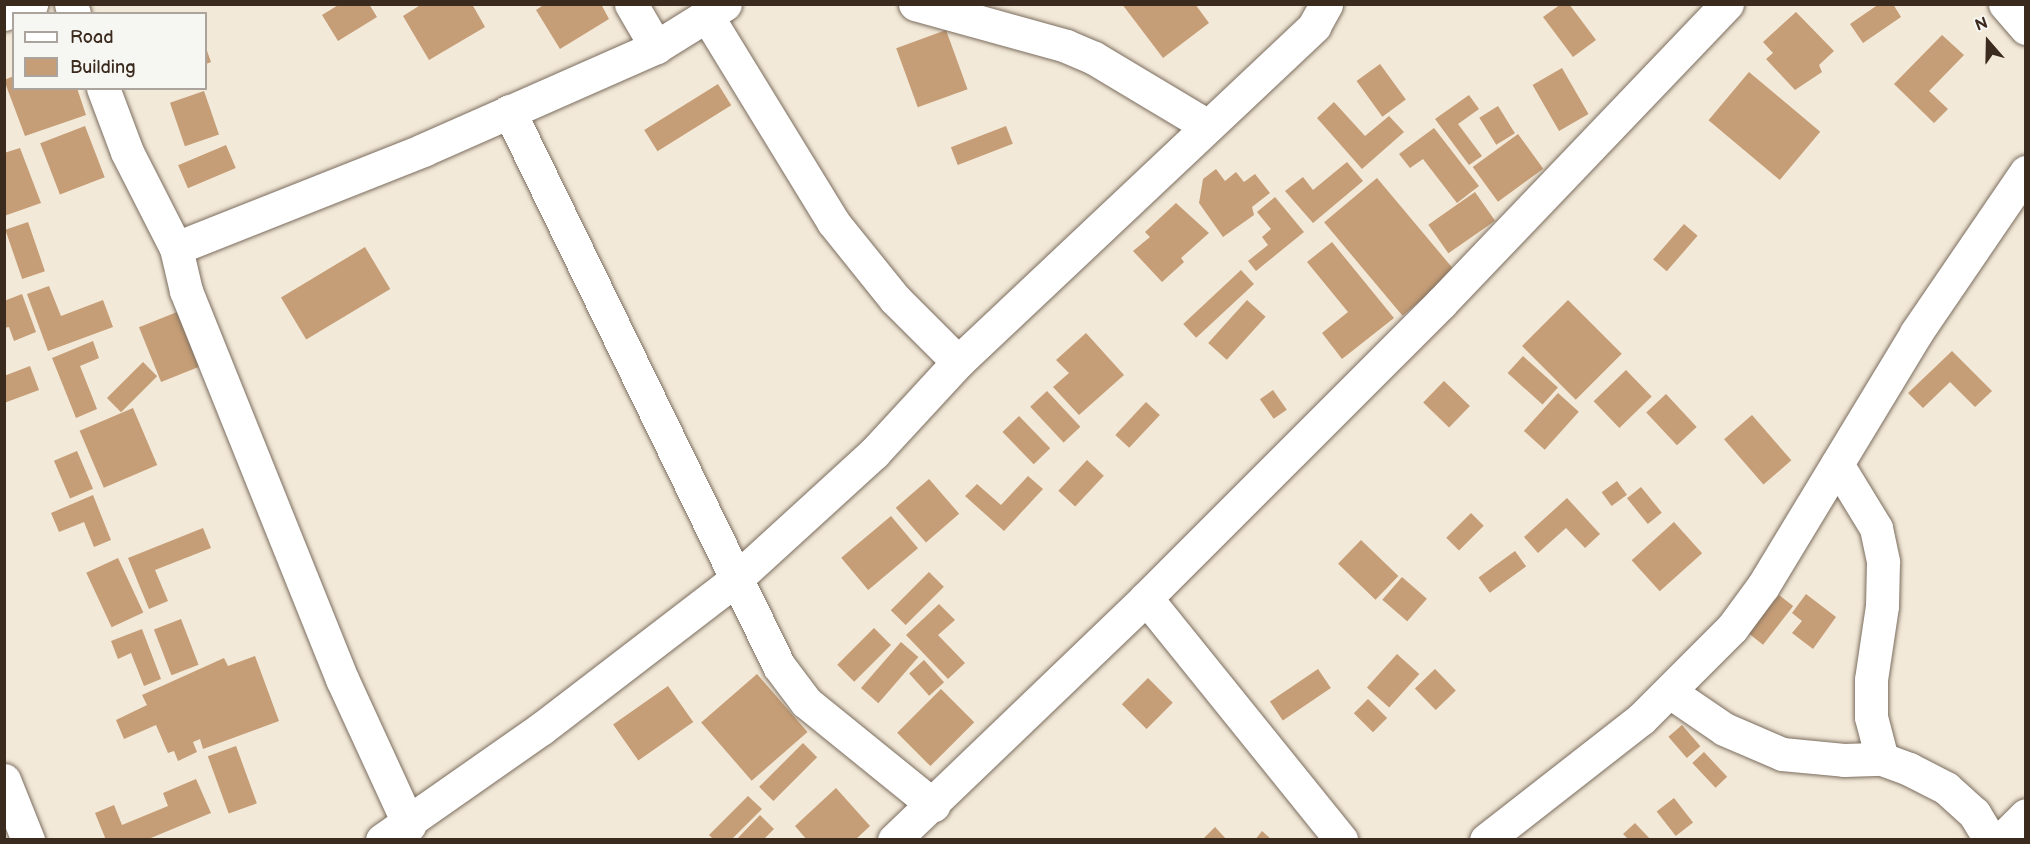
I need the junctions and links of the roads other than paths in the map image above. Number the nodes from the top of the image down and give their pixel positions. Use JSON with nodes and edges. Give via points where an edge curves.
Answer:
{"nodes":[{"id":1,"x":32,"y":4,"type":"edge"},
{"id":2,"x":631,"y":4,"type":"edge"},
{"id":3,"x":915,"y":4,"type":"edge"},
{"id":4,"x":1727,"y":4,"type":"edge"},
{"id":5,"x":2005,"y":4,"type":"edge"},
{"id":6,"x":1334,"y":6,"type":"edge"},
{"id":7,"x":716,"y":10,"type":"edge"},
{"id":8,"x":4,"y":14,"type":"edge"},
{"id":9,"x":2025,"y":28,"type":"edge"},
{"id":10,"x":656,"y":47,"type":"junction"},
{"id":11,"x":104,"y":90,"type":"edge"},
{"id":12,"x":509,"y":111,"type":"junction"},
{"id":13,"x":1206,"y":125,"type":"junction"},
{"id":14,"x":2025,"y":172,"type":"edge"},
{"id":15,"x":176,"y":248,"type":"junction"},
{"id":16,"x":958,"y":362,"type":"junction"},
{"id":17,"x":1837,"y":464,"type":"junction"},
{"id":18,"x":736,"y":579,"type":"junction"},
{"id":19,"x":1146,"y":598,"type":"junction"},
{"id":20,"x":1670,"y":692,"type":"junction"},
{"id":21,"x":1882,"y":759,"type":"junction"},
{"id":22,"x":4,"y":780,"type":"edge"},
{"id":23,"x":933,"y":805,"type":"junction"},
{"id":24,"x":2025,"y":815,"type":"edge"},
{"id":25,"x":17,"y":828,"type":"edge"},
{"id":26,"x":396,"y":832,"type":"edge"},
{"id":27,"x":894,"y":840,"type":"edge"},
{"id":28,"x":1341,"y":840,"type":"edge"},
{"id":29,"x":1486,"y":840,"type":"edge"},
{"id":30,"x":1990,"y":840,"type":"edge"},
{"id":31,"x":2001,"y":840,"type":"edge"}],
"edges":[{"from":1,"to":8,"type":"street"},
{"from":2,"to":10,"type":"street"},
{"from":3,"to":13,"type":"street","via":[[1066,46],[1094,58]]},
{"from":4,"to":19,"type":"street","via":[[1441,303]]},
{"from":5,"to":9,"type":"street"},
{"from":6,"to":13,"type":"street"},
{"from":7,"to":10,"type":"street"},
{"from":7,"to":16,"type":"street","via":[[833,222],[895,299]]},
{"from":10,"to":12,"type":"street"},
{"from":11,"to":15,"type":"street","via":[[126,152]]},
{"from":12,"to":15,"type":"street","via":[[306,198]]},
{"from":12,"to":18,"type":"street"},
{"from":13,"to":16,"type":"street"},
{"from":14,"to":17,"type":"street","via":[[1916,333]]},
{"from":15,"to":26,"type":"street","via":[[186,291],[342,679]]},
{"from":16,"to":18,"type":"street","via":[[874,453]]},
{"from":17,"to":20,"type":"street","via":[[1763,586],[1732,628]]},
{"from":17,"to":21,"type":"street","via":[[1876,528],[1883,562],[1882,606],[1870,680],[1871,717]]},
{"from":18,"to":23,"type":"street","via":[[770,651],[806,702]]},
{"from":18,"to":26,"type":"street"},
{"from":19,"to":23,"type":"street"},
{"from":19,"to":28,"type":"street"},
{"from":20,"to":21,"type":"street","via":[[1724,729],[1782,754]]},
{"from":20,"to":29,"type":"street","via":[[1579,771]]},
{"from":21,"to":30,"type":"street","via":[[1946,788],[1974,813]]},
{"from":22,"to":25,"type":"street"},
{"from":23,"to":27,"type":"street"},
{"from":24,"to":31,"type":"street"}]}
